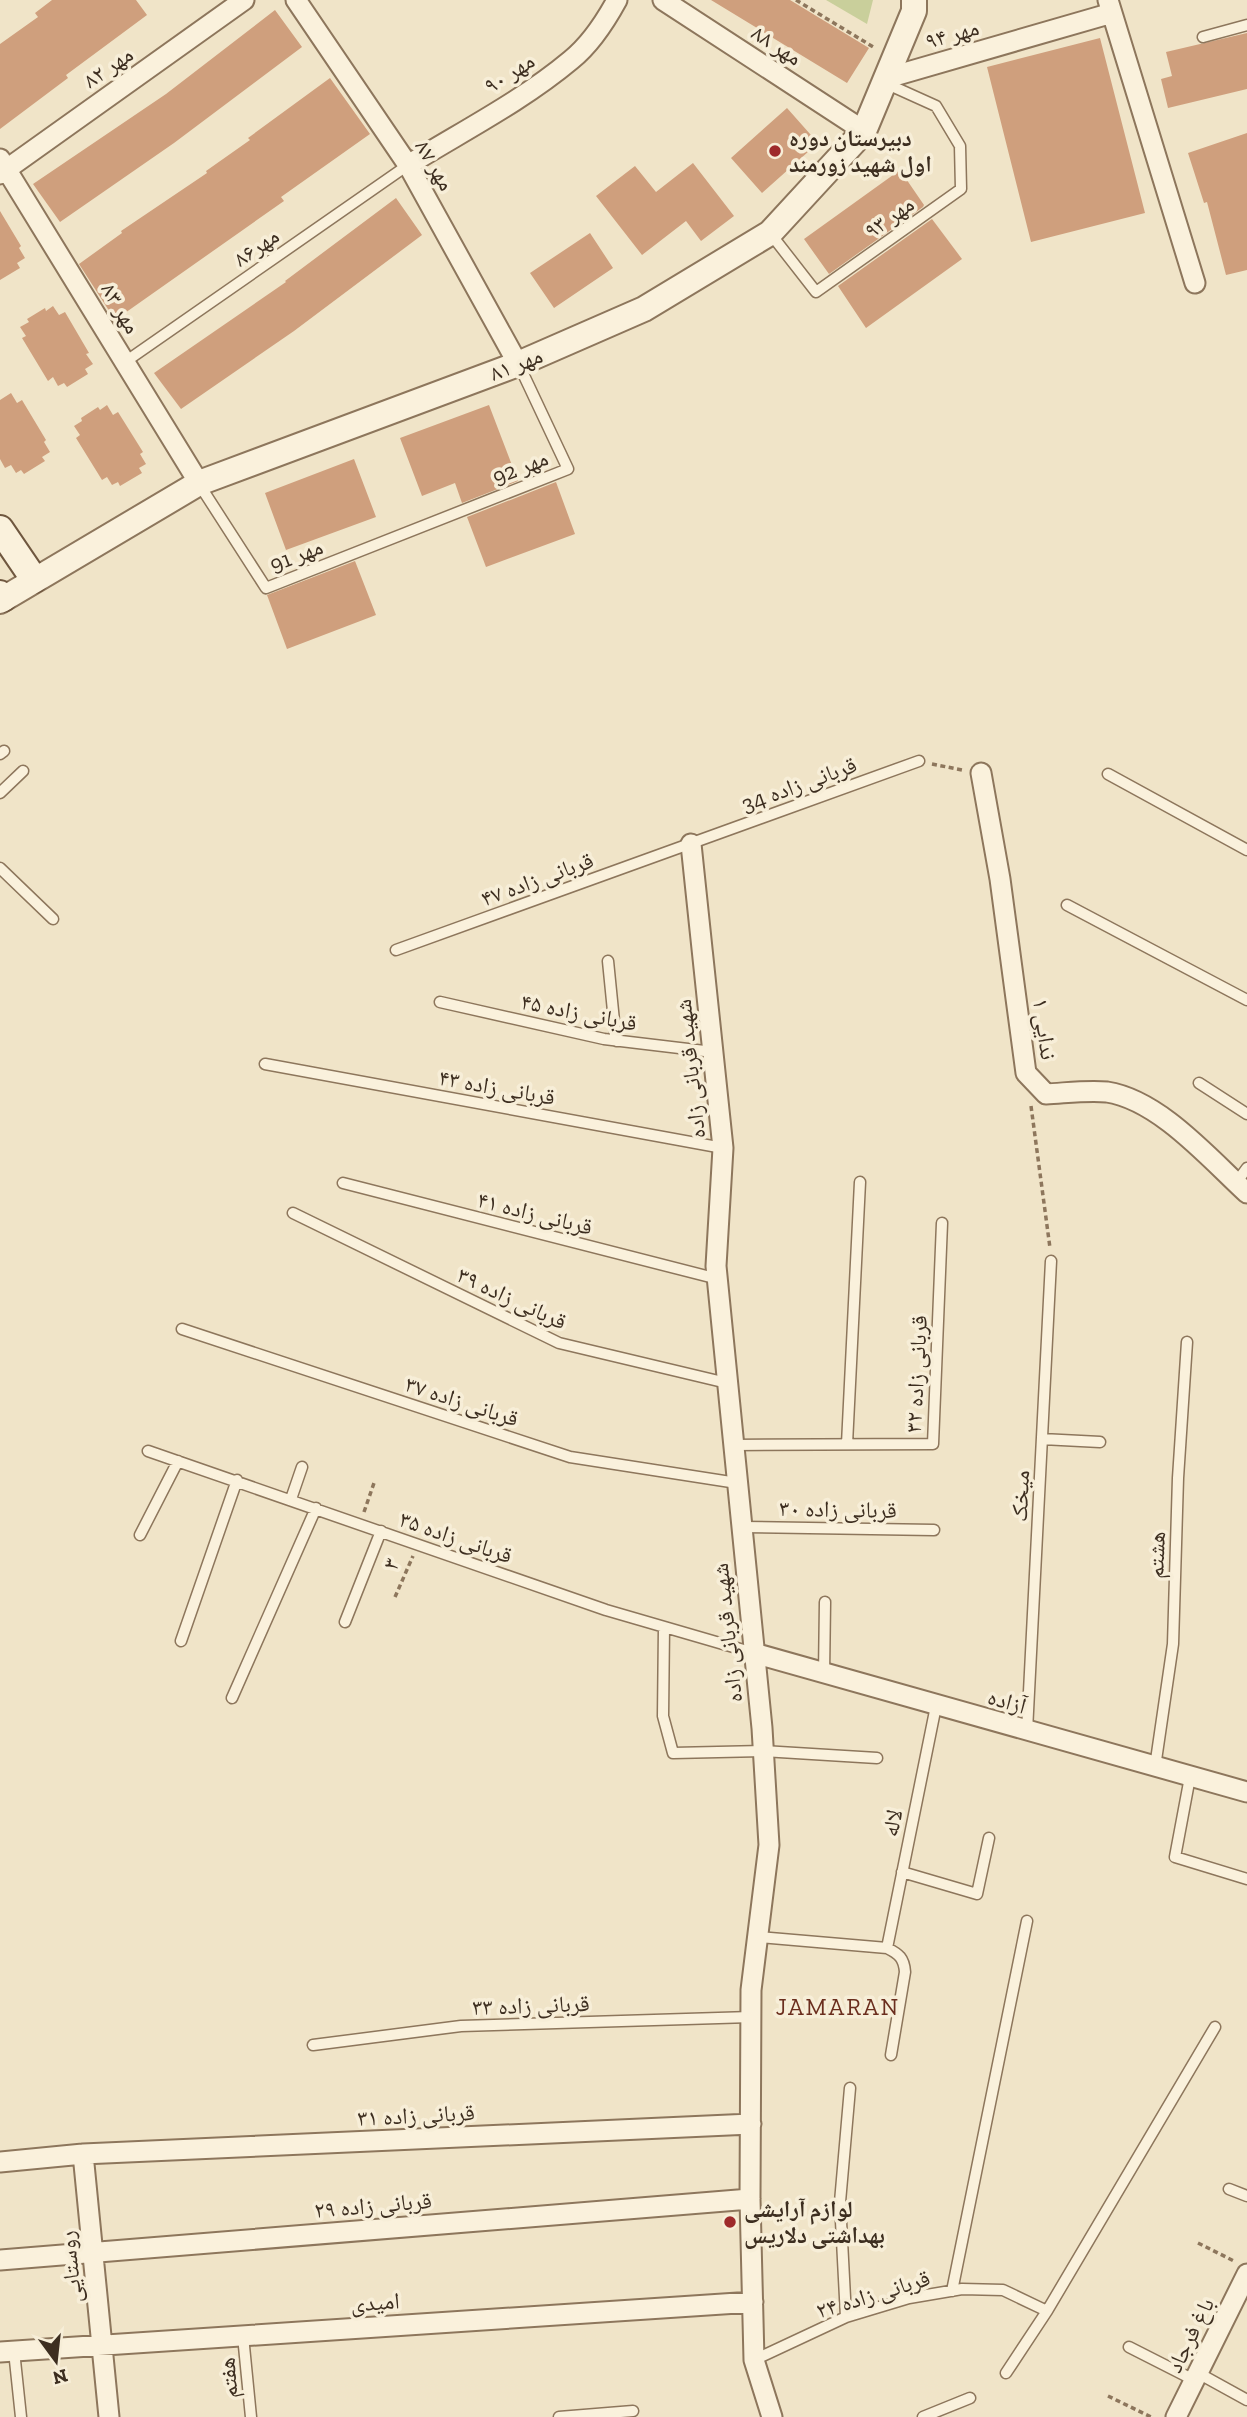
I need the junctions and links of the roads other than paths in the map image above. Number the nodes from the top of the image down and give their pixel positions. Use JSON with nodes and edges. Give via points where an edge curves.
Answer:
{"nodes":[{"id":1,"x":244,"y":0,"type":"edge"},
{"id":2,"x":296,"y":0,"type":"edge"},
{"id":3,"x":617,"y":0,"type":"edge"},
{"id":4,"x":663,"y":0,"type":"edge"},
{"id":5,"x":914,"y":0,"type":"edge"},
{"id":6,"x":1110,"y":7,"type":"edge"},
{"id":7,"x":1247,"y":25,"type":"edge"},
{"id":8,"x":1203,"y":37,"type":"dead end"},
{"id":9,"x":886,"y":80,"type":"junction"},
{"id":10,"x":864,"y":131,"type":"junction"},
{"id":11,"x":408,"y":165,"type":"junction"},
{"id":12,"x":3,"y":167,"type":"edge"},
{"id":13,"x":770,"y":233,"type":"junction"},
{"id":14,"x":1195,"y":283,"type":"dead end"},
{"id":15,"x":125,"y":362,"type":"junction"},
{"id":16,"x":518,"y":364,"type":"junction"},
{"id":17,"x":199,"y":483,"type":"junction"},
{"id":18,"x":417,"y":528,"type":"joint"},
{"id":19,"x":0,"y":529,"type":"edge"},
{"id":20,"x":34,"y":579,"type":"junction"},
{"id":21,"x":1,"y":597,"type":"edge"},
{"id":22,"x":919,"y":761,"type":"road end"},
{"id":23,"x":23,"y":771,"type":"dead end"},
{"id":24,"x":981,"y":773,"type":"road end"},
{"id":25,"x":1108,"y":774,"type":"dead end"},
{"id":26,"x":0,"y":793,"type":"edge"},
{"id":27,"x":691,"y":844,"type":"junction"},
{"id":28,"x":1247,"y":849,"type":"edge"},
{"id":29,"x":0,"y":868,"type":"edge"},
{"id":30,"x":1068,"y":905,"type":"dead end"},
{"id":31,"x":53,"y":919,"type":"dead end"},
{"id":32,"x":396,"y":950,"type":"dead end"},
{"id":33,"x":608,"y":961,"type":"dead end"},
{"id":34,"x":1247,"y":1000,"type":"edge"},
{"id":35,"x":440,"y":1002,"type":"dead end"},
{"id":36,"x":616,"y":1041,"type":"junction"},
{"id":37,"x":713,"y":1052,"type":"junction"},
{"id":38,"x":265,"y":1064,"type":"dead end"},
{"id":39,"x":1199,"y":1083,"type":"dead end"},
{"id":40,"x":1247,"y":1115,"type":"edge"},
{"id":41,"x":723,"y":1148,"type":"junction"},
{"id":42,"x":1243,"y":1181,"type":"edge"},
{"id":43,"x":860,"y":1182,"type":"dead end"},
{"id":44,"x":343,"y":1183,"type":"dead end"},
{"id":45,"x":293,"y":1213,"type":"dead end"},
{"id":46,"x":942,"y":1223,"type":"dead end"},
{"id":47,"x":1051,"y":1261,"type":"road end"},
{"id":48,"x":718,"y":1279,"type":"junction"},
{"id":49,"x":182,"y":1329,"type":"dead end"},
{"id":50,"x":1187,"y":1342,"type":"dead end"},
{"id":51,"x":727,"y":1383,"type":"junction"},
{"id":52,"x":1042,"y":1439,"type":"junction"},
{"id":53,"x":1100,"y":1442,"type":"dead end"},
{"id":54,"x":847,"y":1444,"type":"junction"},
{"id":55,"x":733,"y":1445,"type":"junction"},
{"id":56,"x":148,"y":1451,"type":"dead end"},
{"id":57,"x":178,"y":1461,"type":"junction"},
{"id":58,"x":302,"y":1467,"type":"dead end"},
{"id":59,"x":237,"y":1480,"type":"junction"},
{"id":60,"x":737,"y":1483,"type":"junction"},
{"id":61,"x":290,"y":1499,"type":"junction"},
{"id":62,"x":316,"y":1508,"type":"junction"},
{"id":63,"x":741,"y":1527,"type":"junction"},
{"id":64,"x":934,"y":1530,"type":"dead end"},
{"id":65,"x":381,"y":1531,"type":"junction"},
{"id":66,"x":140,"y":1535,"type":"dead end"},
{"id":67,"x":825,"y":1602,"type":"dead end"},
{"id":68,"x":345,"y":1622,"type":"dead end"},
{"id":69,"x":664,"y":1627,"type":"junction"},
{"id":70,"x":181,"y":1641,"type":"dead end"},
{"id":71,"x":754,"y":1653,"type":"junction"},
{"id":72,"x":824,"y":1674,"type":"junction"},
{"id":73,"x":232,"y":1698,"type":"dead end"},
{"id":74,"x":936,"y":1706,"type":"junction"},
{"id":75,"x":1027,"y":1732,"type":"junction"},
{"id":76,"x":763,"y":1751,"type":"junction"},
{"id":77,"x":877,"y":1758,"type":"dead end"},
{"id":78,"x":1154,"y":1767,"type":"junction"},
{"id":79,"x":1190,"y":1777,"type":"junction"},
{"id":80,"x":1247,"y":1792,"type":"edge"},
{"id":81,"x":989,"y":1838,"type":"dead end"},
{"id":82,"x":902,"y":1872,"type":"junction"},
{"id":83,"x":1247,"y":1879,"type":"edge"},
{"id":84,"x":1027,"y":1921,"type":"dead end"},
{"id":85,"x":758,"y":1937,"type":"junction"},
{"id":86,"x":887,"y":1948,"type":"junction"},
{"id":87,"x":751,"y":2017,"type":"junction"},
{"id":88,"x":1214,"y":2027,"type":"dead end"},
{"id":89,"x":313,"y":2045,"type":"dead end"},
{"id":90,"x":891,"y":2055,"type":"dead end"},
{"id":91,"x":849,"y":2088,"type":"dead end"},
{"id":92,"x":751,"y":2124,"type":"junction"},
{"id":93,"x":83,"y":2154,"type":"junction"},
{"id":94,"x":0,"y":2162,"type":"edge"},
{"id":95,"x":1229,"y":2189,"type":"dead end"},
{"id":96,"x":1247,"y":2196,"type":"edge"},
{"id":97,"x":750,"y":2199,"type":"junction"},
{"id":98,"x":93,"y":2253,"type":"junction"},
{"id":99,"x":0,"y":2260,"type":"edge"},
{"id":100,"x":1241,"y":2268,"type":"edge"},
{"id":101,"x":952,"y":2291,"type":"junction"},
{"id":102,"x":753,"y":2302,"type":"junction"},
{"id":103,"x":1241,"y":2303,"type":"edge"},
{"id":104,"x":1047,"y":2311,"type":"junction"},
{"id":105,"x":846,"y":2318,"type":"junction"},
{"id":106,"x":243,"y":2336,"type":"junction"},
{"id":107,"x":102,"y":2345,"type":"junction"},
{"id":108,"x":1129,"y":2347,"type":"dead end"},
{"id":109,"x":7,"y":2351,"type":"edge"},
{"id":110,"x":754,"y":2360,"type":"junction"},
{"id":111,"x":1006,"y":2373,"type":"dead end"},
{"id":112,"x":1196,"y":2376,"type":"junction"},
{"id":113,"x":970,"y":2398,"type":"dead end"},
{"id":114,"x":1247,"y":2400,"type":"edge"},
{"id":115,"x":633,"y":2411,"type":"dead end"},
{"id":116,"x":571,"y":2416,"type":"edge"},
{"id":117,"x":21,"y":2417,"type":"edge"},
{"id":118,"x":109,"y":2417,"type":"edge"},
{"id":119,"x":251,"y":2417,"type":"edge"},
{"id":120,"x":559,"y":2417,"type":"edge"},
{"id":121,"x":772,"y":2417,"type":"edge"},
{"id":122,"x":923,"y":2417,"type":"edge"},
{"id":123,"x":1176,"y":2417,"type":"edge"}],
"edges":[{"from":1,"to":12,"type":"street","name":"مهر ۸۲"},
{"from":2,"to":11,"type":"street","name":"مهر ۸۷"},
{"from":3,"to":11,"type":"street","name":"مهر ۹۰","via":[[602,26],[573,59]]},
{"from":4,"to":10,"type":"street","name":"مهر ۸۸"},
{"from":5,"to":9,"type":"street","name":"مهر ۸۱","via":[[914,11]]},
{"from":6,"to":9,"type":"street","name":"مهر ۹۴"},
{"from":6,"to":14,"type":"street"},
{"from":7,"to":8,"type":"lane"},
{"from":9,"to":10,"type":"street","name":"مهر ۸۱"},
{"from":9,"to":13,"type":"lane","name":"مهر ۹۳","via":[[936,106],[960,146],[961,189],[816,292]]},
{"from":10,"to":13,"type":"street","name":"مهر ۸۱"},
{"from":11,"to":15,"type":"lane","name":"مهر۸۶"},
{"from":11,"to":16,"type":"street","name":"مهر ۸۷"},
{"from":12,"to":15,"type":"street","name":"مهر ۸۳"},
{"from":13,"to":16,"type":"street","name":"مهر ۸۱","via":[[644,309]]},
{"from":15,"to":17,"type":"street","name":"مهر ۸۳"},
{"from":16,"to":17,"type":"street","name":"مهر ۸۱"},
{"from":16,"to":18,"type":"lane","name":"مهر 92","via":[[568,469]]},
{"from":17,"to":18,"type":"lane","name":"مهر 91","via":[[266,588]]},
{"from":17,"to":20,"type":"street","name":"مهر ۸۱"},
{"from":19,"to":20,"type":"main road"},
{"from":20,"to":21,"type":"street","name":"مهر ۸۱"},
{"from":22,"to":27,"type":"lane","name":"قربانی زاده 34"},
{"from":23,"to":26,"type":"lane"},
{"from":24,"to":42,"type":"street","name":"ندایی ۱","via":[[1026,1073],[1046,1094],[1107,1092],[1142,1104]]},
{"from":25,"to":28,"type":"lane"},
{"from":27,"to":32,"type":"lane","name":"قربانی زاده ۴۷"},
{"from":27,"to":37,"type":"street","name":"شهید قربانی زاده"},
{"from":29,"to":31,"type":"lane"},
{"from":30,"to":34,"type":"lane"},
{"from":33,"to":36,"type":"lane"},
{"from":35,"to":36,"type":"lane","name":"قربانی زاده ۴۵"},
{"from":36,"to":37,"type":"lane","name":"قربانی زاده ۴۵"},
{"from":37,"to":41,"type":"street","name":"شهید قربانی زاده"},
{"from":38,"to":41,"type":"lane","name":"قربانی زاده ۴۳"},
{"from":39,"to":40,"type":"lane"},
{"from":41,"to":48,"type":"street","name":"شهید قربانی زاده"},
{"from":43,"to":54,"type":"lane"},
{"from":44,"to":48,"type":"lane","name":"قربانی زاده ۴۱"},
{"from":45,"to":51,"type":"lane","name":"قربانی زاده ۳۹","via":[[559,1343]]},
{"from":46,"to":54,"type":"lane","name":"قربانی زاده ۳۲","via":[[933,1444]]},
{"from":47,"to":52,"type":"lane","name":"میخک"},
{"from":48,"to":51,"type":"street","name":"شهید قربانی زاده"},
{"from":49,"to":60,"type":"lane","name":"قربانی زاده ۳۷","via":[[570,1457]]},
{"from":50,"to":78,"type":"lane","name":"هشتم","via":[[1173,1644]]},
{"from":51,"to":55,"type":"street","name":"شهید قربانی زاده"},
{"from":52,"to":53,"type":"lane"},
{"from":52,"to":75,"type":"lane","name":"میخک"},
{"from":54,"to":55,"type":"lane","name":"قربانی زاده ۳۲"},
{"from":55,"to":60,"type":"street","name":"شهید قربانی زاده"},
{"from":56,"to":57,"type":"lane","name":"قربانی زاده ۳۵"},
{"from":57,"to":59,"type":"lane","name":"قربانی زاده ۳۵"},
{"from":57,"to":66,"type":"lane"},
{"from":58,"to":61,"type":"lane"},
{"from":59,"to":61,"type":"lane","name":"قربانی زاده ۳۵"},
{"from":59,"to":70,"type":"lane"},
{"from":60,"to":63,"type":"street","name":"شهید قربانی زاده"},
{"from":61,"to":62,"type":"lane","name":"قربانی زاده ۳۵"},
{"from":62,"to":65,"type":"lane","name":"قربانی زاده ۳۵"},
{"from":62,"to":73,"type":"lane"},
{"from":63,"to":64,"type":"lane","name":"قربانی زاده ۳۰"},
{"from":63,"to":71,"type":"street","name":"شهید قربانی زاده"},
{"from":65,"to":68,"type":"lane"},
{"from":65,"to":69,"type":"lane","name":"قربانی زاده ۳۵"},
{"from":67,"to":72,"type":"lane"},
{"from":69,"to":71,"type":"lane","name":"قربانی زاده ۳۵"},
{"from":69,"to":76,"type":"lane","via":[[663,1716],[673,1753]]},
{"from":71,"to":72,"type":"street","name":"آزاده"},
{"from":71,"to":76,"type":"street","name":"شهید قربانی زاده"},
{"from":72,"to":74,"type":"street","name":"آزاده"},
{"from":74,"to":75,"type":"street","name":"آزاده"},
{"from":74,"to":82,"type":"lane","name":"لاله"},
{"from":75,"to":78,"type":"street","name":"آزاده"},
{"from":76,"to":77,"type":"lane"},
{"from":76,"to":85,"type":"street","name":"شهید قربانی زاده","via":[[769,1844]]},
{"from":78,"to":79,"type":"street","name":"آزاده"},
{"from":79,"to":80,"type":"street","name":"آزاده"},
{"from":79,"to":83,"type":"lane","via":[[1175,1857]]},
{"from":81,"to":82,"type":"lane","via":[[977,1894]]},
{"from":82,"to":86,"type":"lane","name":"لاله"},
{"from":84,"to":101,"type":"lane"},
{"from":85,"to":86,"type":"lane"},
{"from":85,"to":87,"type":"street","name":"شهید قربانی زاده"},
{"from":86,"to":90,"type":"lane","via":[[898,1954],[905,1972]]},
{"from":87,"to":89,"type":"lane","name":"قربانی زاده ۳۳","via":[[461,2026]]},
{"from":87,"to":92,"type":"street","name":"شهید قربانی زاده"},
{"from":88,"to":104,"type":"lane"},
{"from":91,"to":105,"type":"lane","via":[[840,2202]]},
{"from":92,"to":93,"type":"street","name":"قربانی زاده ۳۱"},
{"from":92,"to":97,"type":"street","name":"شهید قربانی زاده"},
{"from":93,"to":94,"type":"street","name":"قربانی زاده ۳۱"},
{"from":93,"to":98,"type":"street","name":"روستایی"},
{"from":95,"to":96,"type":"lane"},
{"from":97,"to":98,"type":"street","name":"قربانی زاده ۲۹"},
{"from":97,"to":102,"type":"street","name":"شهید قربانی زاده"},
{"from":98,"to":99,"type":"street","name":"قربانی زاده ۲۹"},
{"from":98,"to":107,"type":"street","name":"روستایی"},
{"from":100,"to":103,"type":"street","name":"باغ فرجاد"},
{"from":101,"to":104,"type":"lane","name":"قربانی زاده ۲۴","via":[[1003,2290]]},
{"from":101,"to":105,"type":"lane","name":"قربانی زاده ۲۴","via":[[909,2298]]},
{"from":102,"to":106,"type":"street","name":"امیدی"},
{"from":102,"to":110,"type":"street","name":"شهید قربانی زاده"},
{"from":103,"to":112,"type":"street","name":"باغ فرجاد"},
{"from":104,"to":111,"type":"lane"},
{"from":105,"to":110,"type":"lane","name":"قربانی زاده ۲۴"},
{"from":106,"to":107,"type":"street","name":"امیدی"},
{"from":106,"to":119,"type":"lane","name":"هفتم"},
{"from":107,"to":109,"type":"street","name":"امیدی"},
{"from":107,"to":118,"type":"street","name":"روستایی"},
{"from":108,"to":112,"type":"lane"},
{"from":109,"to":117,"type":"lane"},
{"from":110,"to":121,"type":"street","name":"شهید قربانی زاده"},
{"from":112,"to":114,"type":"lane"},
{"from":112,"to":123,"type":"street","name":"باغ فرجاد"},
{"from":113,"to":122,"type":"lane"},
{"from":115,"to":116,"type":"lane"},
{"from":116,"to":120,"type":"lane"}]}
